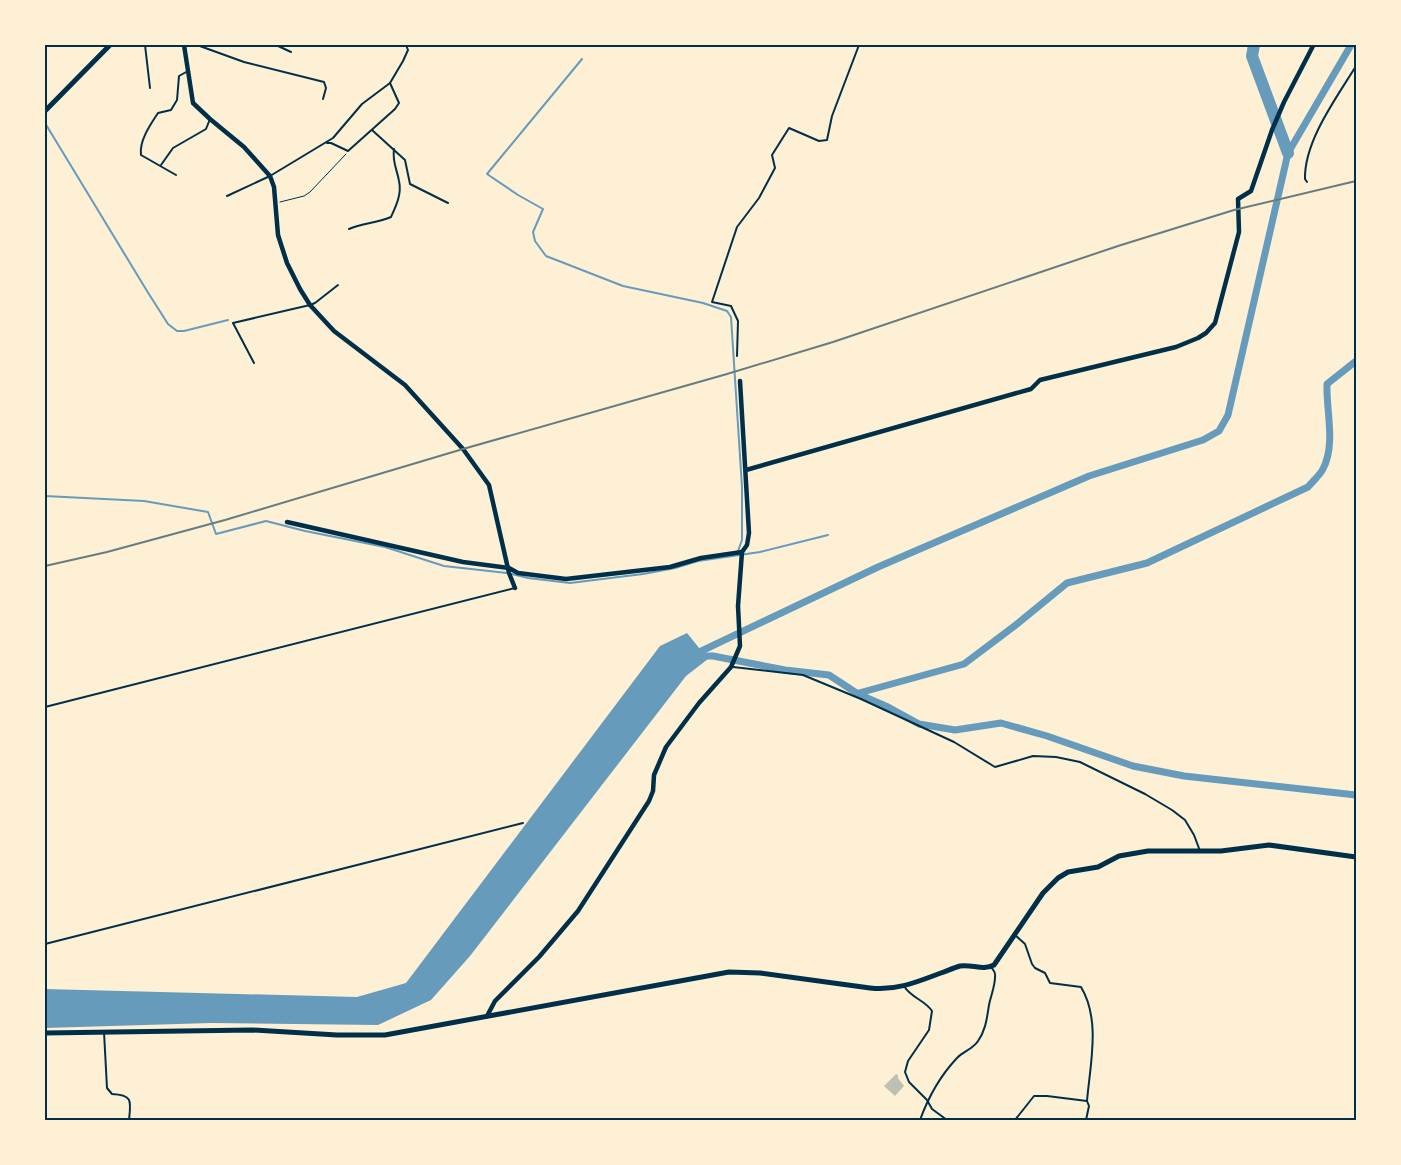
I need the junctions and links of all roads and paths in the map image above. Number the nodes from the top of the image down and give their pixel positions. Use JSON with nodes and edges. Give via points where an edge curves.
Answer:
{"nodes":[{"id":1,"x":110,"y":45,"type":"edge"},
{"id":2,"x":145,"y":45,"type":"edge"},
{"id":3,"x":184,"y":45,"type":"edge"},
{"id":4,"x":197,"y":45,"type":"edge"},
{"id":5,"x":276,"y":45,"type":"edge"},
{"id":6,"x":406,"y":45,"type":"edge"},
{"id":7,"x":859,"y":45,"type":"edge"},
{"id":8,"x":1312,"y":46,"type":"dead end"},
{"id":9,"x":290,"y":52,"type":"dead end"},
{"id":10,"x":1356,"y":66,"type":"edge"},
{"id":11,"x":188,"y":71,"type":"junction"},
{"id":12,"x":390,"y":83,"type":"junction"},
{"id":13,"x":150,"y":88,"type":"dead end"},
{"id":14,"x":323,"y":99,"type":"dead end"},
{"id":15,"x":45,"y":111,"type":"edge"},
{"id":16,"x":210,"y":120,"type":"junction"},
{"id":17,"x":372,"y":130,"type":"junction"},
{"id":18,"x":327,"y":143,"type":"junction"},
{"id":19,"x":394,"y":149,"type":"junction"},
{"id":20,"x":348,"y":151,"type":"junction"},
{"id":21,"x":161,"y":166,"type":"junction"},
{"id":22,"x":176,"y":175,"type":"dead end"},
{"id":23,"x":270,"y":176,"type":"junction"},
{"id":24,"x":1308,"y":182,"type":"dead end"},
{"id":25,"x":227,"y":196,"type":"dead end"},
{"id":26,"x":275,"y":203,"type":"junction"},
{"id":27,"x":448,"y":203,"type":"dead end"},
{"id":28,"x":349,"y":229,"type":"dead end"},
{"id":29,"x":338,"y":285,"type":"dead end"},
{"id":30,"x":310,"y":305,"type":"junction"},
{"id":31,"x":737,"y":356,"type":"dead end"},
{"id":32,"x":254,"y":363,"type":"dead end"},
{"id":33,"x":740,"y":381,"type":"dead end"},
{"id":34,"x":746,"y":470,"type":"junction"},
{"id":35,"x":287,"y":522,"type":"dead end"},
{"id":36,"x":742,"y":552,"type":"junction"},
{"id":37,"x":509,"y":568,"type":"junction"},
{"id":38,"x":514,"y":588,"type":"joint"},
{"id":39,"x":730,"y":667,"type":"junction"},
{"id":40,"x":45,"y":707,"type":"edge"},
{"id":41,"x":523,"y":823,"type":"dead end"},
{"id":42,"x":1200,"y":850,"type":"junction"},
{"id":43,"x":1356,"y":857,"type":"edge"},
{"id":44,"x":1015,"y":935,"type":"junction"},
{"id":45,"x":45,"y":944,"type":"edge"},
{"id":46,"x":991,"y":967,"type":"junction"},
{"id":47,"x":904,"y":986,"type":"junction"},
{"id":48,"x":487,"y":1016,"type":"junction"},
{"id":49,"x":104,"y":1032,"type":"junction"},
{"id":50,"x":45,"y":1033,"type":"edge"},
{"id":51,"x":927,"y":1100,"type":"junction"},
{"id":52,"x":1087,"y":1101,"type":"junction"},
{"id":53,"x":129,"y":1120,"type":"edge"},
{"id":54,"x":920,"y":1120,"type":"edge"},
{"id":55,"x":947,"y":1120,"type":"edge"},
{"id":56,"x":1015,"y":1120,"type":"edge"},
{"id":57,"x":1086,"y":1120,"type":"edge"}],
"edges":[{"from":1,"to":15,"type":"street"},
{"from":2,"to":13,"type":"lane"},
{"from":3,"to":11,"type":"street"},
{"from":4,"to":14,"type":"lane","via":[[244,62],[324,82]]},
{"from":5,"to":9,"type":"lane"},
{"from":6,"to":12,"type":"lane","via":[[408,50]]},
{"from":7,"to":31,"type":"lane","via":[[832,116],[827,140],[819,141],[790,128],[772,155],[775,168],[759,198],[737,227],[712,302],[731,306],[738,321]]},
{"from":8,"to":34,"type":"street","via":[[1272,130],[1251,191],[1238,199],[1239,232],[1215,323],[1206,333],[1176,348],[1040,380],[1032,389]]},
{"from":10,"to":24,"type":"lane","via":[[1313,144],[1305,172]]},
{"from":11,"to":16,"type":"street","via":[[193,103]]},
{"from":11,"to":21,"type":"lane","via":[[179,76],[178,100],[171,110],[158,114],[143,139],[140,155]]},
{"from":12,"to":17,"type":"lane","via":[[399,103]]},
{"from":12,"to":18,"type":"lane","via":[[362,104]]},
{"from":16,"to":21,"type":"lane","via":[[206,129],[173,148]]},
{"from":16,"to":23,"type":"street","via":[[244,147]]},
{"from":17,"to":19,"type":"lane"},
{"from":17,"to":20,"type":"lane"},
{"from":18,"to":20,"type":"lane"},
{"from":18,"to":23,"type":"lane"},
{"from":19,"to":27,"type":"lane","via":[[405,160],[410,184]]},
{"from":19,"to":28,"type":"lane","via":[[392,159],[400,188],[391,217]]},
{"from":20,"to":26,"type":"path","via":[[310,192]]},
{"from":21,"to":22,"type":"lane"},
{"from":23,"to":25,"type":"lane"},
{"from":23,"to":26,"type":"street"},
{"from":26,"to":30,"type":"street","via":[[278,235],[287,263]]},
{"from":29,"to":30,"type":"lane"},
{"from":30,"to":32,"type":"lane","via":[[233,323]]},
{"from":30,"to":37,"type":"street","via":[[334,331],[405,385],[477,467],[489,485]]},
{"from":33,"to":34,"type":"street"},
{"from":34,"to":36,"type":"street","via":[[749,534]]},
{"from":35,"to":37,"type":"street","via":[[463,562]]},
{"from":36,"to":37,"type":"street","via":[[670,566],[566,579],[518,573]]},
{"from":36,"to":39,"type":"street","via":[[738,599],[740,646]]},
{"from":37,"to":38,"type":"street"},
{"from":38,"to":40,"type":"lane"},
{"from":39,"to":42,"type":"lane","via":[[803,675],[954,742],[995,767],[1034,756],[1080,762],[1172,810],[1185,820]]},
{"from":39,"to":48,"type":"street","via":[[666,747],[654,775],[649,801],[578,911],[495,1001]]},
{"from":41,"to":45,"type":"lane"},
{"from":42,"to":43,"type":"street","via":[[1277,845]]},
{"from":42,"to":44,"type":"street","via":[[1141,851],[1119,856],[1093,869],[1068,872],[1044,893]]},
{"from":44,"to":46,"type":"street","via":[[999,961]]},
{"from":44,"to":52,"type":"lane","via":[[1023,940],[1032,964],[1045,973],[1050,983],[1082,989],[1089,1006],[1092,1042]]},
{"from":46,"to":47,"type":"street","via":[[961,966]]},
{"from":46,"to":51,"type":"lane","via":[[995,973],[993,992],[981,1037],[953,1062]]},
{"from":47,"to":48,"type":"street","via":[[881,989],[729,972]]},
{"from":47,"to":51,"type":"lane","via":[[932,1011],[928,1030],[905,1068],[909,1082]]},
{"from":48,"to":49,"type":"street","via":[[385,1035],[252,1030]]},
{"from":49,"to":50,"type":"street"},
{"from":49,"to":53,"type":"lane","via":[[107,1088],[112,1094],[127,1097],[131,1106]]},
{"from":51,"to":54,"type":"lane"},
{"from":51,"to":55,"type":"lane","via":[[932,1109]]},
{"from":52,"to":56,"type":"lane","via":[[1034,1096]]},
{"from":52,"to":57,"type":"lane"}]}
